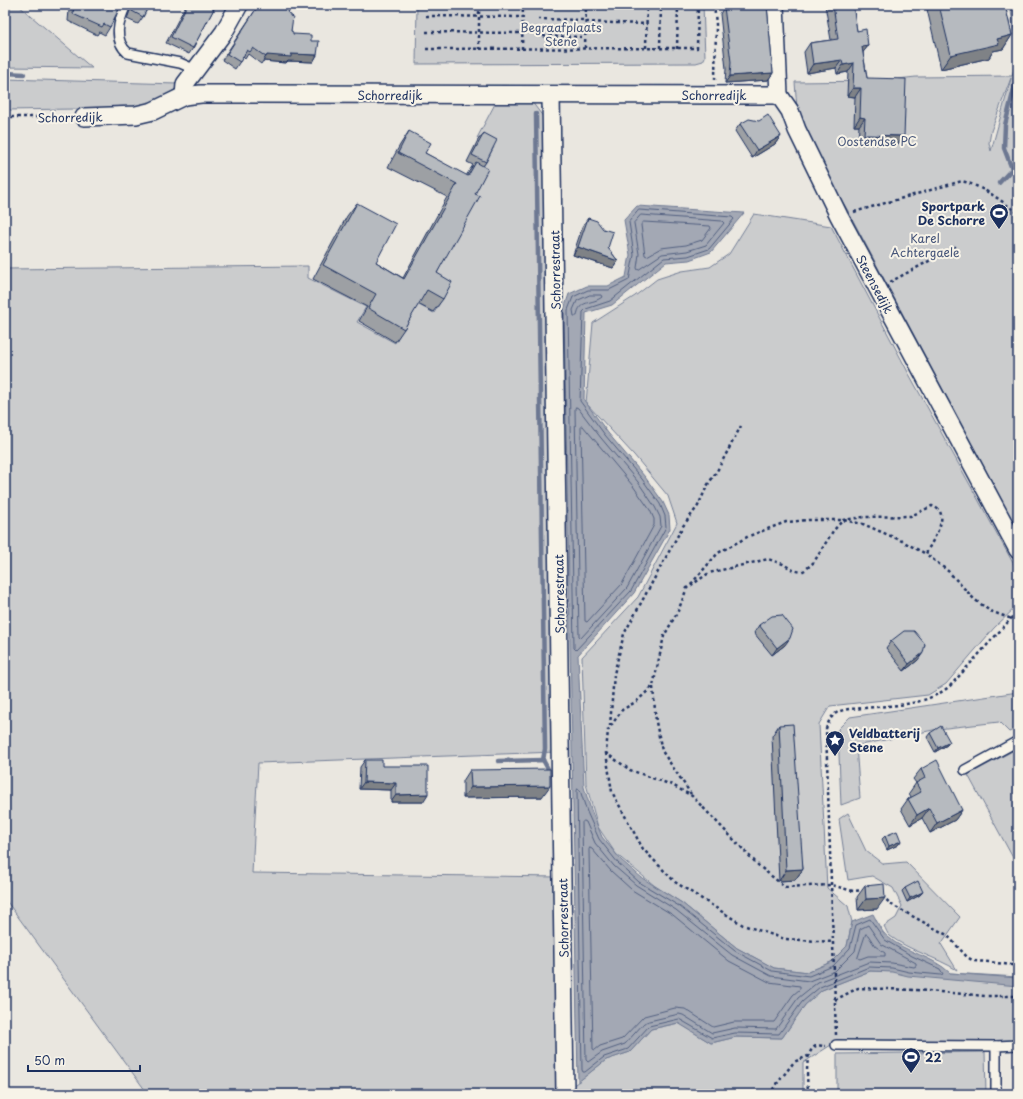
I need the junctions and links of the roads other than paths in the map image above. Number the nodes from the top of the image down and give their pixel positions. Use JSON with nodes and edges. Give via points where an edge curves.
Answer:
{"nodes":[{"id":1,"x":126,"y":5,"type":"edge"},
{"id":2,"x":240,"y":5,"type":"edge"},
{"id":3,"x":775,"y":5,"type":"edge"},
{"id":4,"x":196,"y":70,"type":"junction"},
{"id":5,"x":551,"y":95,"type":"junction"},
{"id":6,"x":779,"y":95,"type":"junction"},
{"id":7,"x":184,"y":96,"type":"junction"},
{"id":8,"x":84,"y":118,"type":"road end"},
{"id":9,"x":1018,"y":550,"type":"edge"},
{"id":10,"x":1018,"y":741,"type":"edge"},
{"id":11,"x":965,"y":770,"type":"dead end"},
{"id":12,"x":836,"y":1045,"type":"road end"},
{"id":13,"x":1018,"y":1045,"type":"edge"},
{"id":14,"x":996,"y":1046,"type":"junction"},
{"id":15,"x":565,"y":1094,"type":"edge"},
{"id":16,"x":996,"y":1094,"type":"edge"}],
"edges":[{"from":1,"to":4,"type":"lane","via":[[118,26],[118,38],[128,53],[180,63]]},
{"from":2,"to":4,"type":"street"},
{"from":3,"to":6,"type":"street"},
{"from":4,"to":7,"type":"street","via":[[185,84]]},
{"from":5,"to":6,"type":"street","name":"Schorredijk"},
{"from":5,"to":7,"type":"street","name":"Schorredijk"},
{"from":5,"to":15,"type":"street","name":"Schorrestraat"},
{"from":6,"to":9,"type":"street","name":"Steensedijk","via":[[790,111],[839,216]]},
{"from":7,"to":8,"type":"street","name":"Schorredijk","via":[[153,111],[136,115]]},
{"from":10,"to":11,"type":"lane"},
{"from":12,"to":14,"type":"lane"},
{"from":13,"to":14,"type":"lane"},
{"from":14,"to":16,"type":"lane"}]}
